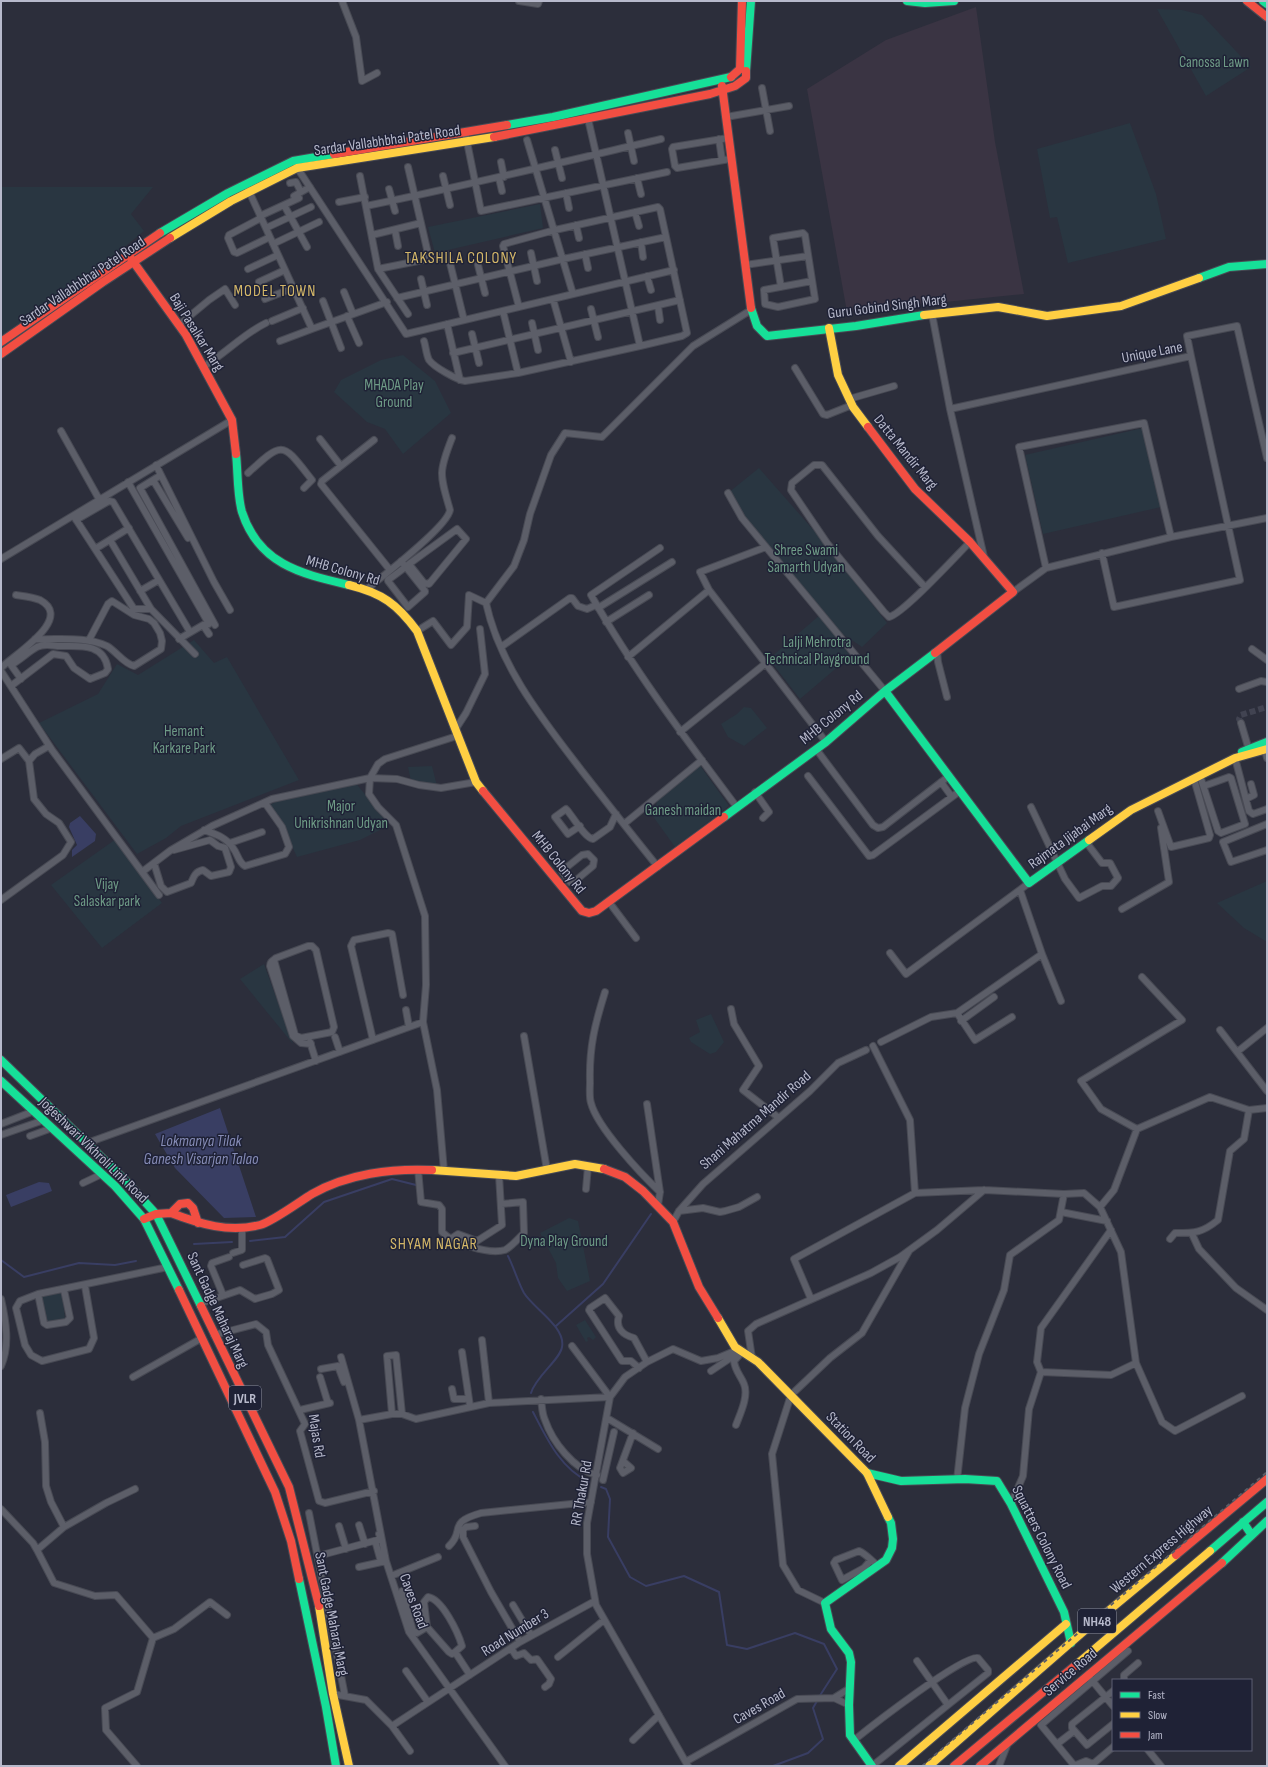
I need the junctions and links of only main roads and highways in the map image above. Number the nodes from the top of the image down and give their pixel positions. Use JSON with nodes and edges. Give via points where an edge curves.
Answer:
{"nodes":[{"id":1,"x":742,"y":1,"type":"edge"},
{"id":2,"x":751,"y":1,"type":"edge"},
{"id":3,"x":907,"y":1,"type":"edge"},
{"id":4,"x":954,"y":1,"type":"edge"},
{"id":5,"x":1247,"y":1,"type":"edge"},
{"id":6,"x":1263,"y":1,"type":"edge"},
{"id":7,"x":1267,"y":4,"type":"edge"},
{"id":8,"x":1267,"y":17,"type":"edge"},
{"id":9,"x":721,"y":79,"type":"junction"},
{"id":10,"x":722,"y":90,"type":"junction"},
{"id":11,"x":295,"y":164,"type":"junction"},
{"id":12,"x":247,"y":188,"type":"junction"},
{"id":13,"x":127,"y":253,"type":"junction"},
{"id":14,"x":134,"y":262,"type":"junction"},
{"id":15,"x":1267,"y":264,"type":"edge"},
{"id":16,"x":829,"y":328,"type":"junction"},
{"id":17,"x":1,"y":342,"type":"edge"},
{"id":18,"x":1,"y":354,"type":"edge"},
{"id":19,"x":232,"y":420,"type":"joint"},
{"id":20,"x":1013,"y":592,"type":"joint"},
{"id":21,"x":885,"y":691,"type":"junction"},
{"id":22,"x":1266,"y":749,"type":"edge"},
{"id":23,"x":1236,"y":758,"type":"junction"},
{"id":24,"x":1,"y":1060,"type":"edge"},
{"id":25,"x":1,"y":1081,"type":"edge"},
{"id":26,"x":156,"y":1214,"type":"junction"},
{"id":27,"x":171,"y":1214,"type":"junction"},
{"id":28,"x":144,"y":1219,"type":"junction"},
{"id":29,"x":198,"y":1223,"type":"junction"},
{"id":30,"x":867,"y":1473,"type":"junction"},
{"id":31,"x":1267,"y":1479,"type":"edge"},
{"id":32,"x":1267,"y":1502,"type":"edge"},
{"id":33,"x":1267,"y":1521,"type":"edge"},
{"id":34,"x":1242,"y":1522,"type":"junction"},
{"id":35,"x":1251,"y":1534,"type":"junction"},
{"id":36,"x":1065,"y":1620,"type":"junction"},
{"id":37,"x":1071,"y":1643,"type":"junction"},
{"id":38,"x":336,"y":1766,"type":"edge"},
{"id":39,"x":349,"y":1766,"type":"edge"},
{"id":40,"x":872,"y":1766,"type":"edge"},
{"id":41,"x":899,"y":1766,"type":"edge"},
{"id":42,"x":929,"y":1766,"type":"edge"},
{"id":43,"x":954,"y":1766,"type":"edge"},
{"id":44,"x":980,"y":1766,"type":"edge"}],
"edges":[{"from":1,"to":9,"type":"main road","name":"Sardar Vallabhbhai Patel Road","via":[[740,69],[731,77]]},
{"from":2,"to":10,"type":"main road","name":"Sardar Vallabhbhai Patel Road","via":[[746,78],[735,86]]},
{"from":3,"to":4,"type":"main road"},
{"from":5,"to":8,"type":"main road"},
{"from":6,"to":7,"type":"main road"},
{"from":9,"to":10,"type":"main road","name":"Guru Gobind Singh Marg"},
{"from":9,"to":11,"type":"main road","name":"Sardar Vallabhbhai Patel Road","via":[[586,110]]},
{"from":10,"to":11,"type":"main road","name":"Sardar Vallabhbhai Patel Road","via":[[466,143]]},
{"from":10,"to":16,"type":"main road","name":"Guru Gobind Singh Marg","via":[[728,138],[726,160],[757,326],[767,336]]},
{"from":11,"to":12,"type":"main road","name":"Sardar Vallabhbhai Patel Road"},
{"from":12,"to":13,"type":"main road","name":"Sardar Vallabhbhai Patel Road","via":[[150,238]]},
{"from":12,"to":14,"type":"main road","name":"Sardar Vallabhbhai Patel Road"},
{"from":13,"to":14,"type":"main road","name":"Baji Pasalkar Marg"},
{"from":13,"to":17,"type":"main road","name":"Sardar Vallabhbhai Patel Road"},
{"from":14,"to":18,"type":"main road","name":"Sardar Vallabhbhai Patel Road"},
{"from":14,"to":19,"type":"main road","name":"Baji Pasalkar Marg","via":[[178,325]]},
{"from":15,"to":16,"type":"main road","name":"Guru Gobind Singh Marg","via":[[1229,267],[1121,306],[1047,316],[998,307]]},
{"from":16,"to":20,"type":"main road","name":"Datta Mandir Marg","via":[[838,375],[851,402],[915,489],[970,542]]},
{"from":19,"to":21,"type":"main road","name":"MHB Colony Rd","via":[[242,511],[260,544],[270,556],[290,569],[367,589],[391,600],[406,616],[417,631],[476,782],[569,885],[582,911],[596,911],[658,867],[736,806],[826,742]]},
{"from":20,"to":21,"type":"main road","name":"MHB Colony Rd"},
{"from":21,"to":23,"type":"main road","name":"Rajmata Jijabai Marg","via":[[1029,883],[1131,810]]},
{"from":22,"to":23,"type":"main road","name":"Rajmata Jijabai Marg"},
{"from":22,"to":23,"type":"main road","via":[[1249,750]]},
{"from":24,"to":26,"type":"main road","name":"Sant Gadge Maharaj Marg","number":"JVLR","via":[[124,1179]]},
{"from":25,"to":28,"type":"main road","name":"Jogeshwari Vikhroli Link Road","number":"JVLR","via":[[102,1174]]},
{"from":26,"to":27,"type":"main road"},
{"from":26,"to":28,"type":"main road"},
{"from":26,"to":39,"type":"main road","name":"Sant Gadge Maharaj Marg","number":"JVLR","via":[[288,1487],[318,1600],[333,1694]]},
{"from":27,"to":29,"type":"main road","name":"Station Road"},
{"from":27,"to":29,"type":"main road","via":[[180,1204],[188,1203],[193,1208]]},
{"from":28,"to":38,"type":"main road","name":"Jogeshwari Vikhroli Link Road","number":"JVLR","via":[[275,1492],[291,1541]]},
{"from":29,"to":30,"type":"main road","name":"Station Road","via":[[223,1228],[242,1228],[260,1224],[314,1193],[344,1180],[385,1171],[418,1169],[516,1176],[575,1164],[625,1177],[658,1205],[673,1222],[699,1286],[740,1351],[752,1358],[791,1395]]},
{"from":30,"to":36,"type":"main road","name":"Squatters Colony Road","via":[[879,1478],[915,1483],[997,1481],[1064,1612]]},
{"from":30,"to":40,"type":"main road","name":"Station Road","via":[[891,1523],[892,1548],[886,1560],[825,1603],[831,1629],[848,1653],[851,1662],[850,1735]]},
{"from":31,"to":37,"type":"main road","name":"Western Express Highway","number":"NH48"},
{"from":32,"to":34,"type":"main road","number":"NH48"},
{"from":33,"to":35,"type":"main road","name":"Service Road"},
{"from":34,"to":35,"type":"main road"},
{"from":34,"to":43,"type":"main road","number":"NH48"},
{"from":35,"to":44,"type":"main road","name":"Service Road","via":[[1242,1546],[1090,1678]]},
{"from":36,"to":37,"type":"main road","name":"Squatters Colony Road"},
{"from":36,"to":41,"type":"main road","via":[[1002,1680]]},
{"from":37,"to":42,"type":"main road","name":"Western Express Highway","number":"NH48"}]}
